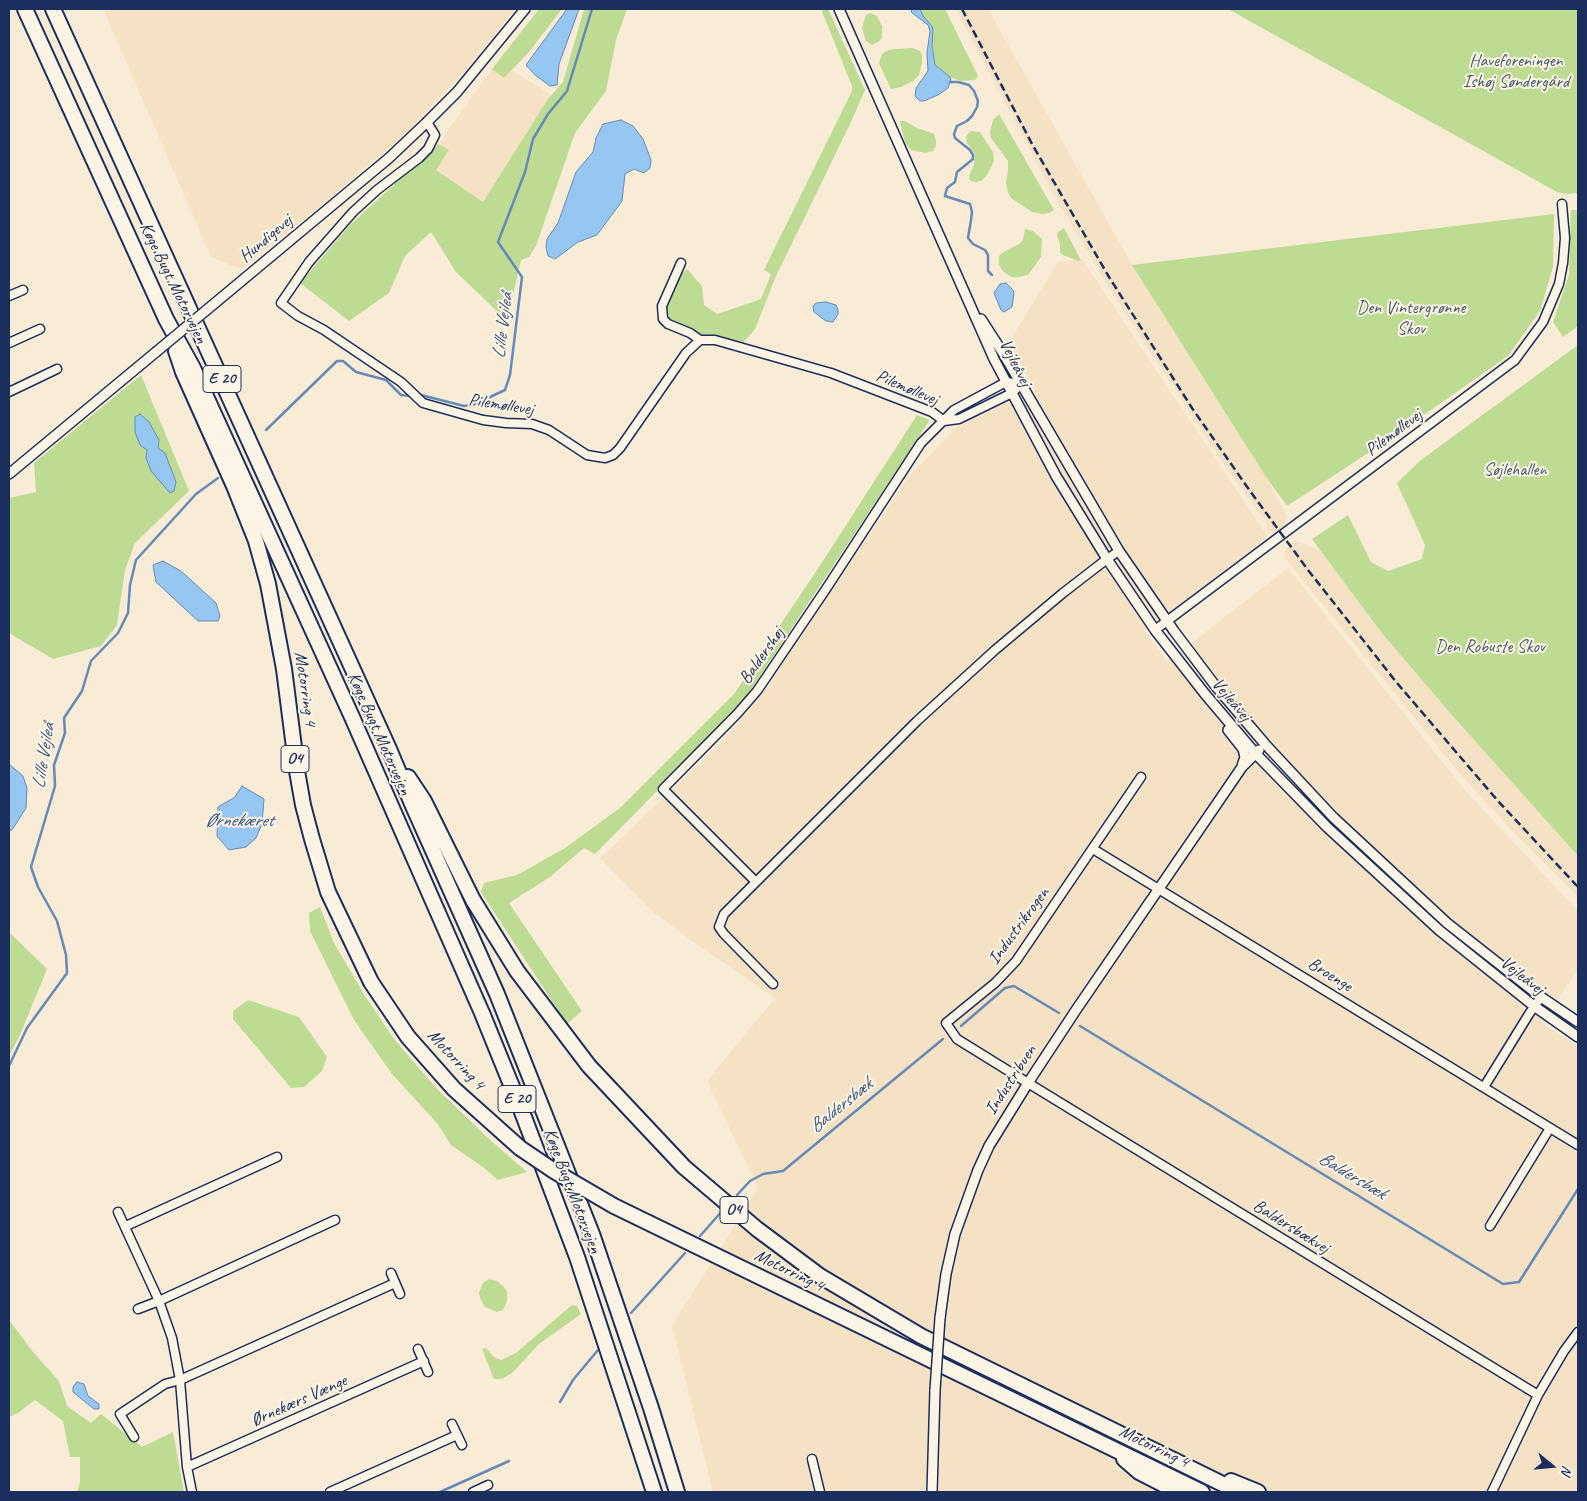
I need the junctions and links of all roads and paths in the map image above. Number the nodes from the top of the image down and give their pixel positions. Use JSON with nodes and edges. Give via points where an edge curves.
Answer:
{"nodes":[{"id":1,"x":25,"y":9,"type":"edge"},
{"id":2,"x":53,"y":9,"type":"edge"},
{"id":3,"x":525,"y":9,"type":"edge"},
{"id":4,"x":839,"y":9,"type":"edge"},
{"id":5,"x":427,"y":122,"type":"junction"},
{"id":6,"x":1562,"y":204,"type":"dead end"},
{"id":7,"x":681,"y":263,"type":"dead end"},
{"id":8,"x":23,"y":290,"type":"dead end"},
{"id":9,"x":9,"y":296,"type":"edge"},
{"id":10,"x":966,"y":296,"type":"junction"},
{"id":11,"x":166,"y":319,"type":"junction"},
{"id":12,"x":40,"y":329,"type":"dead end"},
{"id":13,"x":700,"y":340,"type":"junction"},
{"id":14,"x":9,"y":343,"type":"edge"},
{"id":15,"x":57,"y":369,"type":"dead end"},
{"id":16,"x":1006,"y":382,"type":"junction"},
{"id":17,"x":1020,"y":384,"type":"junction"},
{"id":18,"x":9,"y":392,"type":"edge"},
{"id":19,"x":1012,"y":393,"type":"junction"},
{"id":20,"x":944,"y":421,"type":"junction"},
{"id":21,"x":9,"y":474,"type":"edge"},
{"id":22,"x":1118,"y":552,"type":"junction"},
{"id":23,"x":1107,"y":559,"type":"junction"},
{"id":24,"x":1167,"y":621,"type":"junction"},
{"id":25,"x":1155,"y":630,"type":"junction"},
{"id":26,"x":1204,"y":694,"type":"junction"},
{"id":27,"x":1265,"y":744,"type":"junction"},
{"id":28,"x":389,"y":749,"type":"junction"},
{"id":29,"x":1256,"y":753,"type":"junction"},
{"id":30,"x":1242,"y":767,"type":"junction"},
{"id":31,"x":1142,"y":777,"type":"dead end"},
{"id":32,"x":1093,"y":849,"type":"junction"},
{"id":33,"x":756,"y":882,"type":"junction"},
{"id":34,"x":1160,"y":889,"type":"junction"},
{"id":35,"x":773,"y":984,"type":"dead end"},
{"id":36,"x":1541,"y":997,"type":"junction"},
{"id":37,"x":1534,"y":1006,"type":"junction"},
{"id":38,"x":1578,"y":1022,"type":"edge"},
{"id":39,"x":1578,"y":1037,"type":"edge"},
{"id":40,"x":1028,"y":1083,"type":"junction"},
{"id":41,"x":1484,"y":1087,"type":"junction"},
{"id":42,"x":1550,"y":1128,"type":"junction"},
{"id":43,"x":1578,"y":1145,"type":"edge"},
{"id":44,"x":277,"y":1157,"type":"dead end"},
{"id":45,"x":118,"y":1212,"type":"dead end"},
{"id":46,"x":335,"y":1220,"type":"dead end"},
{"id":47,"x":126,"y":1226,"type":"junction"},
{"id":48,"x":1490,"y":1226,"type":"dead end"},
{"id":49,"x":391,"y":1273,"type":"dead end"},
{"id":50,"x":396,"y":1283,"type":"junction"},
{"id":51,"x":400,"y":1294,"type":"dead end"},
{"id":52,"x":159,"y":1301,"type":"junction"},
{"id":53,"x":138,"y":1309,"type":"dead end"},
{"id":54,"x":1578,"y":1332,"type":"edge"},
{"id":55,"x":418,"y":1350,"type":"dead end"},
{"id":56,"x":424,"y":1361,"type":"junction"},
{"id":57,"x":428,"y":1372,"type":"dead end"},
{"id":58,"x":180,"y":1380,"type":"junction"},
{"id":59,"x":1538,"y":1395,"type":"junction"},
{"id":60,"x":452,"y":1424,"type":"dead end"},
{"id":61,"x":457,"y":1435,"type":"junction"},
{"id":62,"x":134,"y":1437,"type":"dead end"},
{"id":63,"x":462,"y":1446,"type":"dead end"},
{"id":64,"x":1110,"y":1447,"type":"junction"},
{"id":65,"x":812,"y":1459,"type":"dead end"},
{"id":66,"x":187,"y":1468,"type":"junction"},
{"id":67,"x":1218,"y":1482,"type":"junction"},
{"id":68,"x":488,"y":1485,"type":"dead end"},
{"id":69,"x":192,"y":1492,"type":"edge"},
{"id":70,"x":330,"y":1492,"type":"edge"},
{"id":71,"x":473,"y":1492,"type":"edge"},
{"id":72,"x":654,"y":1492,"type":"edge"},
{"id":73,"x":677,"y":1492,"type":"edge"},
{"id":74,"x":820,"y":1492,"type":"edge"},
{"id":75,"x":932,"y":1492,"type":"edge"},
{"id":76,"x":1178,"y":1492,"type":"edge"},
{"id":77,"x":1202,"y":1492,"type":"edge"},
{"id":78,"x":1239,"y":1492,"type":"edge"},
{"id":79,"x":1258,"y":1492,"type":"edge"},
{"id":80,"x":1492,"y":1492,"type":"edge"}],
"edges":[{"from":1,"to":11,"type":"highway","name":"Køge Bugt Motorvejen","number":"E 20"},
{"from":2,"to":28,"type":"highway","name":"Køge Bugt Motorvejen","number":"E 20"},
{"from":3,"to":5,"type":"street","name":"Hundigevej","via":[[457,92]]},
{"from":4,"to":10,"type":"street","name":"Vejleåvej"},
{"from":5,"to":13,"type":"street","name":"Pilemøllevej","via":[[435,136],[428,149],[353,212],[309,262],[281,303],[409,389],[423,403],[484,420],[532,424],[549,430],[587,455],[605,458],[620,448],[686,353]]},
{"from":5,"to":21,"type":"street","name":"Hundigevej","bridge":true,"via":[[389,158]]},
{"from":6,"to":24,"type":"street","name":"Pilemøllevej","via":[[1564,238],[1559,284],[1543,322],[1515,360]]},
{"from":7,"to":13,"type":"street","via":[[662,306],[663,319]]},
{"from":8,"to":9,"type":"street"},
{"from":10,"to":16,"type":"street","name":"Vejleåvej"},
{"from":10,"to":17,"type":"street","name":"Vejleåvej"},
{"from":11,"to":64,"type":"highway","name":"Motorring 4","number":"O4","bridge":true,"via":[[183,372],[256,541],[276,621],[303,805],[328,892],[371,982],[408,1037],[454,1089],[520,1148],[554,1171],[614,1206]]},
{"from":11,"to":72,"type":"highway","name":"Køge Bugt Motorvejen","number":"E 20","via":[[193,368],[352,717],[486,1022],[577,1257]]},
{"from":12,"to":14,"type":"street"},
{"from":13,"to":20,"type":"street","name":"Pilemøllevej","via":[[715,340],[831,373],[932,412]]},
{"from":15,"to":18,"type":"street"},
{"from":16,"to":17,"type":"street"},
{"from":16,"to":19,"type":"street","name":"Vejleåvej"},
{"from":16,"to":20,"type":"street","name":"Baldershøj","via":[[954,410]]},
{"from":17,"to":19,"type":"street","name":"Baldershøj"},
{"from":17,"to":22,"type":"street","name":"Vejleåvej"},
{"from":19,"to":20,"type":"street","name":"Baldershøj","via":[[959,419]]},
{"from":19,"to":23,"type":"street","name":"Vejleåvej","via":[[1056,476]]},
{"from":20,"to":33,"type":"street","name":"Baldershøj","via":[[921,443],[757,691],[663,789]]},
{"from":22,"to":23,"type":"street"},
{"from":22,"to":24,"type":"street","name":"Vejleåvej"},
{"from":23,"to":25,"type":"street","name":"Vejleåvej"},
{"from":23,"to":33,"type":"street","via":[[995,650],[918,721]]},
{"from":24,"to":25,"type":"street","name":"Pilemøllevej"},
{"from":24,"to":27,"type":"street","name":"Vejleåvej"},
{"from":25,"to":26,"type":"street","name":"Vejleåvej"},
{"from":26,"to":29,"type":"street","name":"Vejleåvej"},
{"from":26,"to":30,"type":"street","via":[[1212,710],[1243,749]]},
{"from":27,"to":29,"type":"street","name":"Industribuen"},
{"from":27,"to":36,"type":"street","name":"Vejleåvej","via":[[1333,817],[1391,872],[1447,923]]},
{"from":28,"to":67,"type":"highway","name":"Motorring 4","number":"O4","via":[[424,802],[473,900],[517,971],[589,1066],[684,1168],[820,1276],[921,1336]]},
{"from":28,"to":73,"type":"highway","name":"Køge Bugt Motorvejen","number":"E 20","via":[[497,994],[568,1170]]},
{"from":29,"to":30,"type":"street","name":"Industribuen"},
{"from":29,"to":37,"type":"street","name":"Vejleåvej","via":[[1327,827],[1390,886]]},
{"from":30,"to":34,"type":"street","name":"Industribuen"},
{"from":31,"to":32,"type":"street","name":"Industrikrogen"},
{"from":32,"to":34,"type":"street"},
{"from":32,"to":40,"type":"street","name":"Industrikrogen","via":[[1016,961],[995,983],[946,1023],[957,1038]]},
{"from":33,"to":35,"type":"street","via":[[724,914],[719,926]]},
{"from":34,"to":40,"type":"street","name":"Industribuen"},
{"from":34,"to":41,"type":"street","name":"Broenge"},
{"from":36,"to":37,"type":"street"},
{"from":36,"to":38,"type":"street","name":"Vejleåvej"},
{"from":37,"to":39,"type":"street","name":"Vejleåvej"},
{"from":37,"to":41,"type":"street"},
{"from":40,"to":59,"type":"street","name":"Baldersbækvej"},
{"from":40,"to":75,"type":"street","name":"Industribuen","bridge":true,"via":[[989,1146],[955,1234],[940,1318]]},
{"from":41,"to":42,"type":"street","name":"Broenge"},
{"from":42,"to":43,"type":"street","name":"Broenge"},
{"from":42,"to":48,"type":"street"},
{"from":44,"to":47,"type":"street"},
{"from":45,"to":47,"type":"street"},
{"from":46,"to":52,"type":"street"},
{"from":47,"to":52,"type":"street"},
{"from":49,"to":50,"type":"street"},
{"from":50,"to":51,"type":"street"},
{"from":50,"to":58,"type":"street"},
{"from":52,"to":53,"type":"street"},
{"from":52,"to":58,"type":"street","via":[[172,1338]]},
{"from":54,"to":59,"type":"street"},
{"from":55,"to":56,"type":"street"},
{"from":56,"to":57,"type":"street"},
{"from":56,"to":66,"type":"street","name":"Ørnekærs Vænge"},
{"from":58,"to":62,"type":"street","via":[[165,1384],[120,1414]]},
{"from":58,"to":66,"type":"street"},
{"from":59,"to":80,"type":"street"},
{"from":60,"to":61,"type":"street"},
{"from":61,"to":63,"type":"street"},
{"from":61,"to":70,"type":"street"},
{"from":64,"to":76,"type":"highway","number":"O4","via":[[1139,1472]]},
{"from":64,"to":77,"type":"highway","name":"Motorring 4","number":"O4"},
{"from":65,"to":74,"type":"street"},
{"from":66,"to":69,"type":"street"},
{"from":67,"to":78,"type":"highway","name":"Motorring 4","number":"O4"},
{"from":67,"to":79,"type":"highway","number":"O4","via":[[1232,1481]]},
{"from":68,"to":71,"type":"street"}]}
